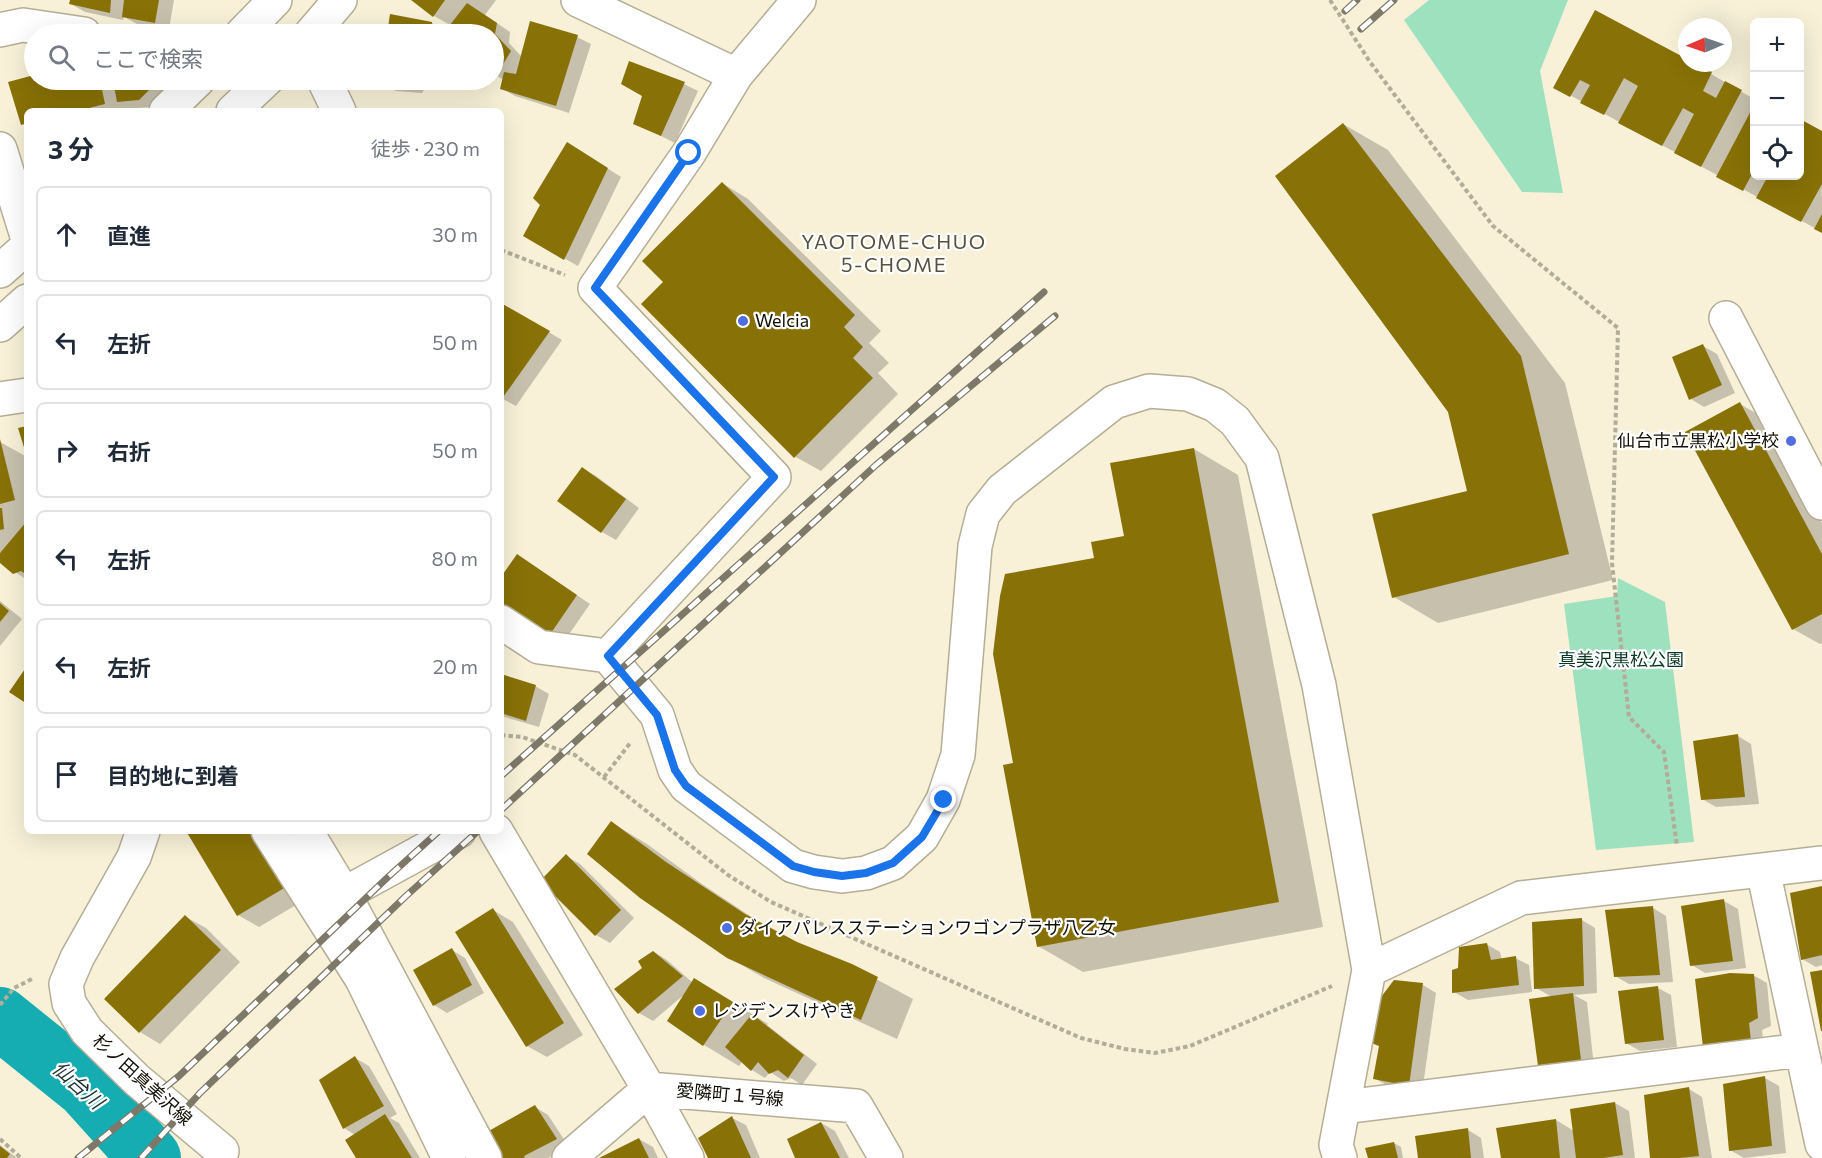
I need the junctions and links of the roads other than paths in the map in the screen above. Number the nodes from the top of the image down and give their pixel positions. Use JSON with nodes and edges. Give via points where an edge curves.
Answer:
{"nodes":[{"id":1,"x":275,"y":0,"type":"edge"},
{"id":2,"x":340,"y":0,"type":"edge"},
{"id":3,"x":578,"y":0,"type":"edge"},
{"id":4,"x":799,"y":0,"type":"edge"},
{"id":5,"x":252,"y":24,"type":"edge"},
{"id":6,"x":320,"y":24,"type":"edge"},
{"id":7,"x":24,"y":25,"type":"edge"},
{"id":8,"x":0,"y":30,"type":"edge"},
{"id":9,"x":736,"y":75,"type":"junction"},
{"id":10,"x":188,"y":90,"type":"edge"},
{"id":11,"x":255,"y":90,"type":"edge"},
{"id":12,"x":329,"y":90,"type":"edge"},
{"id":13,"x":169,"y":108,"type":"edge"},
{"id":14,"x":236,"y":108,"type":"edge"},
{"id":15,"x":338,"y":108,"type":"edge"},
{"id":16,"x":0,"y":149,"type":"edge"},
{"id":17,"x":24,"y":226,"type":"edge"},
{"id":18,"x":24,"y":250,"type":"edge"},
{"id":19,"x":0,"y":271,"type":"edge"},
{"id":20,"x":24,"y":304,"type":"edge"},
{"id":21,"x":1726,"y":318,"type":"dead end"},
{"id":22,"x":0,"y":325,"type":"edge"},
{"id":23,"x":24,"y":395,"type":"edge"},
{"id":24,"x":0,"y":399,"type":"edge"},
{"id":25,"x":1822,"y":503,"type":"edge"},
{"id":26,"x":504,"y":624,"type":"edge"},
{"id":27,"x":608,"y":656,"type":"junction"},
{"id":28,"x":142,"y":834,"type":"edge"},
{"id":29,"x":270,"y":834,"type":"edge"},
{"id":30,"x":308,"y":834,"type":"edge"},
{"id":31,"x":454,"y":834,"type":"edge"},
{"id":32,"x":498,"y":834,"type":"edge"},
{"id":33,"x":1822,"y":863,"type":"edge"},
{"id":34,"x":1763,"y":870,"type":"junction"},
{"id":35,"x":344,"y":894,"type":"junction"},
{"id":36,"x":1369,"y":970,"type":"junction"},
{"id":37,"x":1801,"y":1050,"type":"junction"},
{"id":38,"x":649,"y":1089,"type":"junction"},
{"id":39,"x":1344,"y":1107,"type":"junction"},
{"id":40,"x":1822,"y":1144,"type":"edge"},
{"id":41,"x":222,"y":1156,"type":"edge"},
{"id":42,"x":449,"y":1158,"type":"edge"},
{"id":43,"x":485,"y":1158,"type":"edge"},
{"id":44,"x":569,"y":1158,"type":"edge"},
{"id":45,"x":687,"y":1158,"type":"edge"},
{"id":46,"x":886,"y":1158,"type":"edge"},
{"id":47,"x":1341,"y":1158,"type":"edge"}],
"edges":[{"from":1,"to":5,"type":"street"},
{"from":2,"to":6,"type":"street"},
{"from":3,"to":9,"type":"street"},
{"from":4,"to":9,"type":"street"},
{"from":7,"to":8,"type":"street"},
{"from":9,"to":27,"type":"street","via":[[689,153],[595,288],[774,477]]},
{"from":10,"to":13,"type":"street"},
{"from":11,"to":14,"type":"street"},
{"from":12,"to":15,"type":"street"},
{"from":16,"to":17,"type":"street"},
{"from":18,"to":19,"type":"street"},
{"from":20,"to":22,"type":"street"},
{"from":21,"to":25,"type":"street"},
{"from":23,"to":24,"type":"street"},
{"from":26,"to":27,"type":"street","via":[[539,647]]},
{"from":27,"to":36,"type":"street","via":[[657,715],[675,770],[686,786],[793,866],[842,876],[866,873],[893,863],[922,837],[944,800],[958,755],[975,546],[983,514],[1002,490],[1114,402],[1149,391],[1188,394],[1215,405],[1235,422],[1262,458],[1318,685]]},
{"from":28,"to":41,"type":"street","name":"杉ノ田真美沢線","via":[[134,857],[77,958],[66,984],[69,1003],[87,1030]]},
{"from":29,"to":42,"type":"street","via":[[362,979]]},
{"from":30,"to":35,"type":"street"},
{"from":31,"to":35,"type":"street"},
{"from":32,"to":38,"type":"street"},
{"from":33,"to":34,"type":"street"},
{"from":34,"to":36,"type":"street","via":[[1521,898]]},
{"from":34,"to":37,"type":"street"},
{"from":35,"to":43,"type":"street"},
{"from":36,"to":39,"type":"street"},
{"from":37,"to":39,"type":"street"},
{"from":37,"to":40,"type":"street"},
{"from":38,"to":44,"type":"street"},
{"from":38,"to":45,"type":"street"},
{"from":38,"to":46,"type":"street","name":"愛隣町１号線","via":[[856,1106]]},
{"from":39,"to":47,"type":"street","via":[[1336,1145]]}]}
